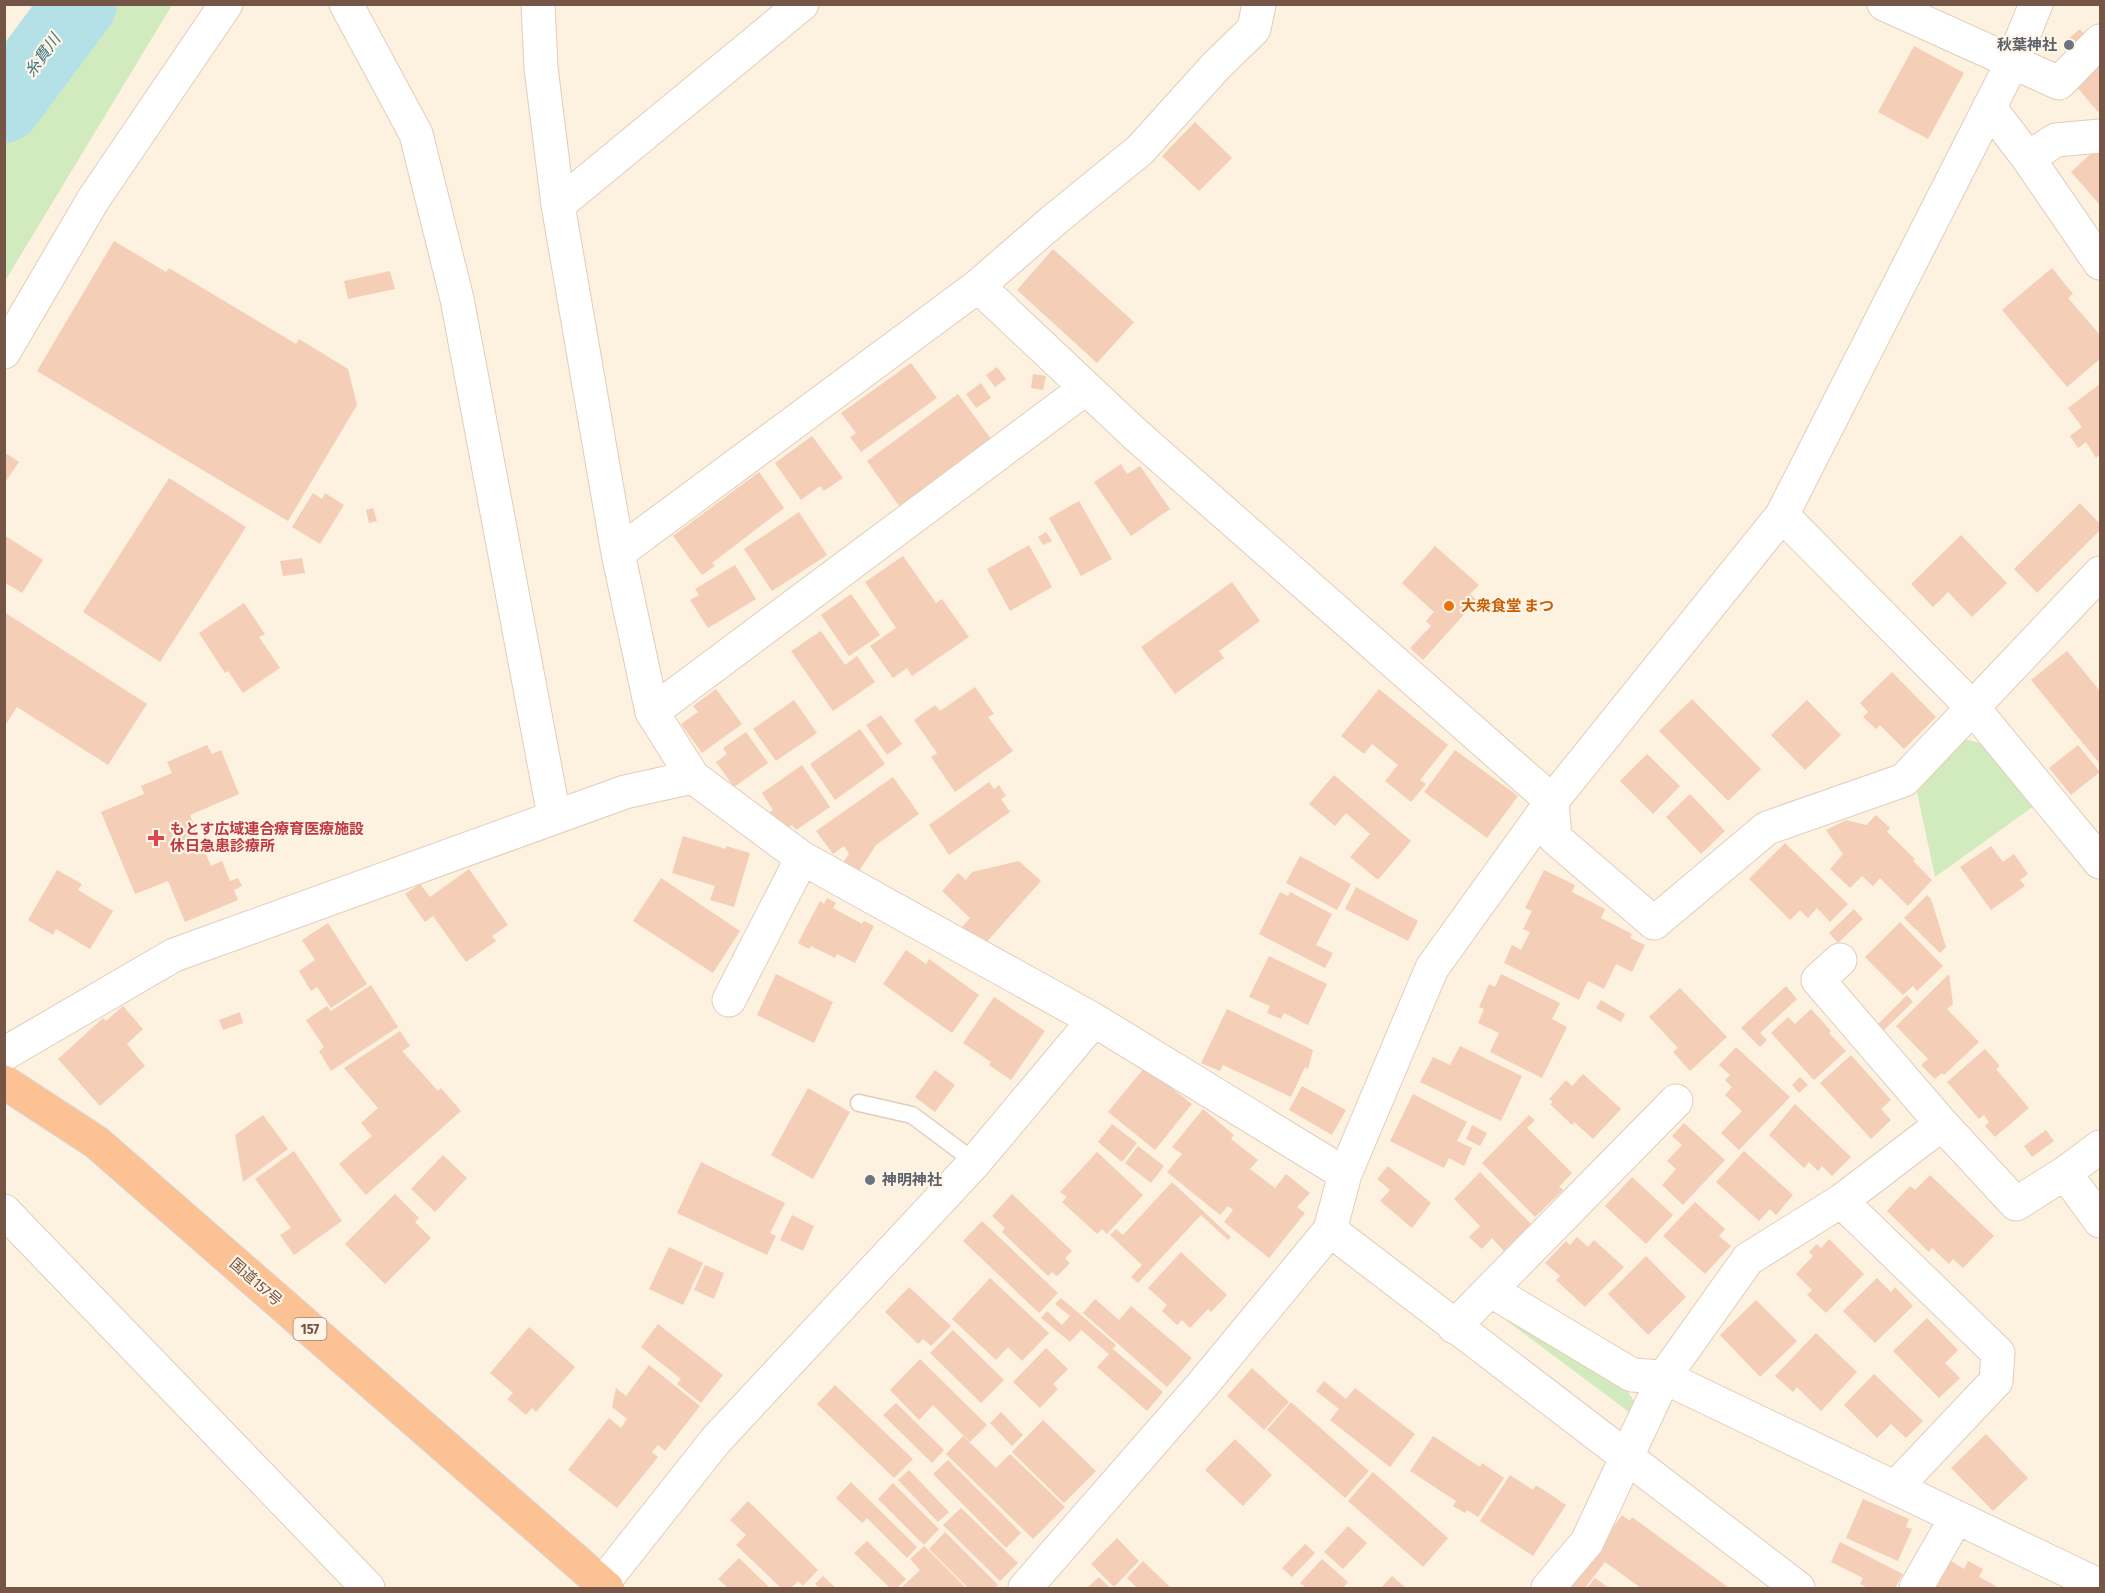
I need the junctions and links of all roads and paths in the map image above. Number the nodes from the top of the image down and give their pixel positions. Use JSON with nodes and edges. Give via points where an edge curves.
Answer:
{"nodes":[{"id":1,"x":226,"y":4,"type":"edge"},
{"id":2,"x":346,"y":4,"type":"edge"},
{"id":3,"x":538,"y":4,"type":"edge"},
{"id":4,"x":802,"y":4,"type":"edge"},
{"id":5,"x":1258,"y":4,"type":"edge"},
{"id":6,"x":1884,"y":4,"type":"edge"},
{"id":7,"x":2036,"y":4,"type":"edge"},
{"id":8,"x":2100,"y":42,"type":"edge"},
{"id":9,"x":2012,"y":63,"type":"junction"},
{"id":10,"x":1989,"y":107,"type":"junction"},
{"id":11,"x":2100,"y":136,"type":"edge"},
{"id":12,"x":2028,"y":158,"type":"junction"},
{"id":13,"x":558,"y":205,"type":"junction"},
{"id":14,"x":2100,"y":263,"type":"edge"},
{"id":15,"x":978,"y":286,"type":"junction"},
{"id":16,"x":4,"y":352,"type":"edge"},
{"id":17,"x":1086,"y":388,"type":"junction"},
{"id":18,"x":1782,"y":515,"type":"junction"},
{"id":19,"x":618,"y":552,"type":"junction"},
{"id":20,"x":2100,"y":573,"type":"edge"},
{"id":21,"x":1973,"y":708,"type":"junction"},
{"id":22,"x":652,"y":712,"type":"junction"},
{"id":23,"x":693,"y":777,"type":"junction"},
{"id":24,"x":1552,"y":801,"type":"junction"},
{"id":25,"x":554,"y":816,"type":"junction"},
{"id":26,"x":802,"y":858,"type":"junction"},
{"id":27,"x":2100,"y":862,"type":"edge"},
{"id":28,"x":1840,"y":960,"type":"dead end"},
{"id":29,"x":729,"y":1000,"type":"dead end"},
{"id":30,"x":1094,"y":1020,"type":"junction"},
{"id":31,"x":4,"y":1054,"type":"edge"},
{"id":32,"x":4,"y":1082,"type":"edge"},
{"id":33,"x":1676,"y":1101,"type":"dead end"},
{"id":34,"x":859,"y":1103,"type":"dead end"},
{"id":35,"x":1942,"y":1124,"type":"junction"},
{"id":36,"x":2100,"y":1147,"type":"edge"},
{"id":37,"x":975,"y":1162,"type":"junction"},
{"id":38,"x":2065,"y":1173,"type":"junction"},
{"id":39,"x":1345,"y":1174,"type":"junction"},
{"id":40,"x":1841,"y":1201,"type":"junction"},
{"id":41,"x":4,"y":1211,"type":"edge"},
{"id":42,"x":2100,"y":1221,"type":"edge"},
{"id":43,"x":1330,"y":1230,"type":"junction"},
{"id":44,"x":1490,"y":1290,"type":"junction"},
{"id":45,"x":1454,"y":1327,"type":"junction"},
{"id":46,"x":1664,"y":1377,"type":"junction"},
{"id":47,"x":1626,"y":1458,"type":"junction"},
{"id":48,"x":1894,"y":1488,"type":"junction"},
{"id":49,"x":1956,"y":1518,"type":"junction"},
{"id":50,"x":604,"y":1586,"type":"edge"},
{"id":51,"x":2100,"y":1586,"type":"edge"},
{"id":52,"x":368,"y":1588,"type":"edge"},
{"id":53,"x":1025,"y":1588,"type":"edge"},
{"id":54,"x":1548,"y":1588,"type":"edge"},
{"id":55,"x":1798,"y":1588,"type":"edge"},
{"id":56,"x":1916,"y":1588,"type":"edge"}],
"edges":[{"from":1,"to":16,"type":"street","via":[[93,200]]},
{"from":2,"to":25,"type":"street","via":[[416,134],[457,299]]},
{"from":3,"to":13,"type":"street","via":[[541,68]]},
{"from":4,"to":13,"type":"street"},
{"from":5,"to":15,"type":"street","via":[[1254,29],[1140,150]]},
{"from":6,"to":9,"type":"street"},
{"from":7,"to":9,"type":"street"},
{"from":8,"to":9,"type":"street","via":[[2059,83]]},
{"from":9,"to":10,"type":"street"},
{"from":10,"to":12,"type":"street"},
{"from":10,"to":18,"type":"street"},
{"from":11,"to":12,"type":"street","via":[[2056,140]]},
{"from":12,"to":14,"type":"street"},
{"from":13,"to":19,"type":"street"},
{"from":15,"to":17,"type":"street"},
{"from":15,"to":19,"type":"street"},
{"from":17,"to":22,"type":"street"},
{"from":17,"to":24,"type":"street"},
{"from":18,"to":21,"type":"street"},
{"from":18,"to":24,"type":"street"},
{"from":19,"to":22,"type":"street"},
{"from":20,"to":21,"type":"street"},
{"from":21,"to":24,"type":"street","via":[[1904,780],[1767,828],[1654,923],[1555,838]]},
{"from":21,"to":27,"type":"street"},
{"from":22,"to":23,"type":"street"},
{"from":23,"to":25,"type":"street","via":[[625,792]]},
{"from":23,"to":26,"type":"street"},
{"from":24,"to":39,"type":"street","via":[[1432,968]]},
{"from":25,"to":31,"type":"street","via":[[174,956]]},
{"from":26,"to":29,"type":"street"},
{"from":26,"to":30,"type":"street"},
{"from":28,"to":35,"type":"street","via":[[1818,981]]},
{"from":30,"to":37,"type":"street"},
{"from":30,"to":39,"type":"street"},
{"from":32,"to":50,"type":"highway","name":"国道157号","number":"157","via":[[96,1142]]},
{"from":33,"to":44,"type":"street"},
{"from":34,"to":37,"type":"lane","via":[[912,1115]]},
{"from":35,"to":38,"type":"street","via":[[2016,1203]]},
{"from":35,"to":40,"type":"street"},
{"from":36,"to":38,"type":"street"},
{"from":37,"to":50,"type":"street","via":[[716,1440]]},
{"from":38,"to":42,"type":"street"},
{"from":39,"to":43,"type":"street"},
{"from":40,"to":46,"type":"street","via":[[1748,1259]]},
{"from":40,"to":48,"type":"street","via":[[1998,1353],[1996,1381]]},
{"from":41,"to":52,"type":"street"},
{"from":43,"to":45,"type":"street"},
{"from":43,"to":53,"type":"street","via":[[1203,1384]]},
{"from":44,"to":45,"type":"street"},
{"from":44,"to":46,"type":"street","via":[[1632,1375]]},
{"from":45,"to":47,"type":"street"},
{"from":46,"to":47,"type":"street"},
{"from":46,"to":48,"type":"street"},
{"from":47,"to":54,"type":"street","via":[[1587,1542]]},
{"from":47,"to":55,"type":"street"},
{"from":48,"to":49,"type":"street"},
{"from":49,"to":51,"type":"street"},
{"from":49,"to":56,"type":"street"}]}
